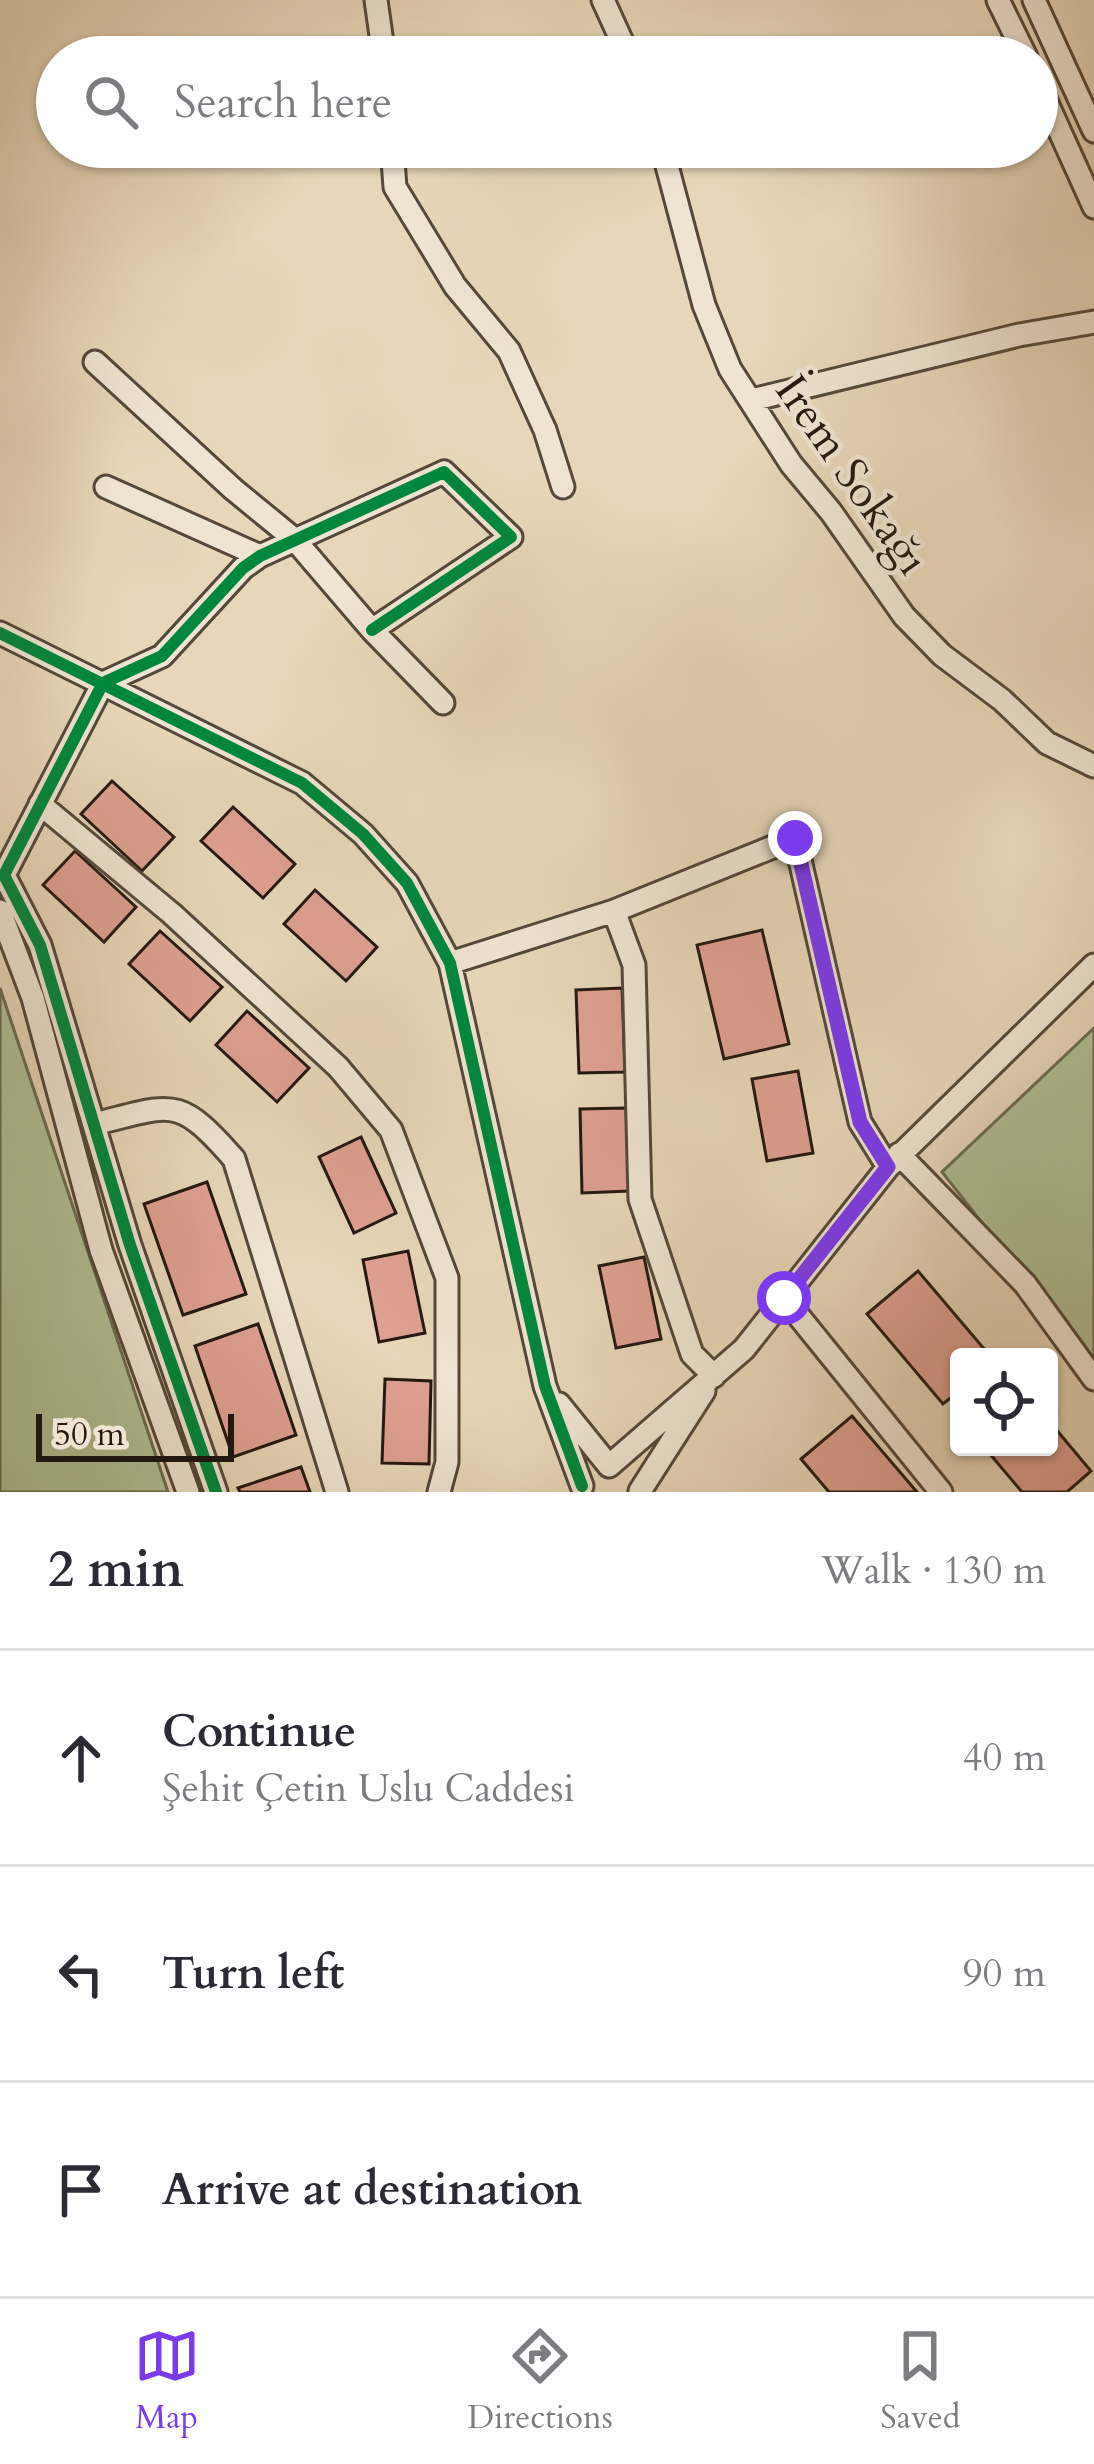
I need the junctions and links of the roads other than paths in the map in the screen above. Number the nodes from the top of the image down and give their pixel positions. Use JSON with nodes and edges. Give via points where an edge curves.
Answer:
{"nodes":[{"id":1,"x":376,"y":0,"type":"edge"},
{"id":2,"x":603,"y":0,"type":"edge"},
{"id":3,"x":998,"y":0,"type":"edge"},
{"id":4,"x":1034,"y":0,"type":"edge"},
{"id":5,"x":381,"y":36,"type":"edge"},
{"id":6,"x":619,"y":36,"type":"edge"},
{"id":7,"x":1016,"y":36,"type":"edge"},
{"id":8,"x":1050,"y":36,"type":"edge"},
{"id":9,"x":1058,"y":52,"type":"edge"},
{"id":10,"x":1058,"y":127,"type":"edge"},
{"id":11,"x":1094,"y":131,"type":"edge"},
{"id":12,"x":394,"y":168,"type":"edge"},
{"id":13,"x":668,"y":168,"type":"edge"},
{"id":14,"x":1094,"y":207,"type":"edge"},
{"id":15,"x":1094,"y":322,"type":"edge"},
{"id":16,"x":95,"y":362,"type":"dead end"},
{"id":17,"x":752,"y":400,"type":"junction"},
{"id":18,"x":106,"y":487,"type":"dead end"},
{"id":19,"x":563,"y":487,"type":"dead end"},
{"id":20,"x":294,"y":539,"type":"junction"},
{"id":21,"x":260,"y":556,"type":"junction"},
{"id":22,"x":372,"y":630,"type":"junction"},
{"id":23,"x":0,"y":633,"type":"edge"},
{"id":24,"x":104,"y":683,"type":"junction"},
{"id":25,"x":443,"y":703,"type":"dead end"},
{"id":26,"x":1094,"y":766,"type":"edge"},
{"id":27,"x":40,"y":804,"type":"junction"},
{"id":28,"x":0,"y":911,"type":"edge"},
{"id":29,"x":614,"y":911,"type":"junction"},
{"id":30,"x":450,"y":963,"type":"junction"},
{"id":31,"x":1094,"y":965,"type":"edge"},
{"id":32,"x":94,"y":1124,"type":"junction"},
{"id":33,"x":893,"y":1161,"type":"junction"},
{"id":34,"x":784,"y":1298,"type":"junction"},
{"id":35,"x":714,"y":1376,"type":"junction"},
{"id":36,"x":1094,"y":1379,"type":"edge"},
{"id":37,"x":545,"y":1386,"type":"junction"},
{"id":38,"x":581,"y":1489,"type":"edge"},
{"id":39,"x":640,"y":1491,"type":"edge"},
{"id":40,"x":188,"y":1492,"type":"edge"},
{"id":41,"x":216,"y":1492,"type":"edge"},
{"id":42,"x":337,"y":1492,"type":"edge"},
{"id":43,"x":440,"y":1492,"type":"edge"},
{"id":44,"x":941,"y":1492,"type":"edge"}],
"edges":[{"from":1,"to":5,"type":"street"},
{"from":2,"to":6,"type":"street"},
{"from":3,"to":7,"type":"street"},
{"from":4,"to":8,"type":"street"},
{"from":9,"to":11,"type":"street"},
{"from":10,"to":14,"type":"street"},
{"from":12,"to":19,"type":"street","via":[[395,187],[455,286],[508,351]]},
{"from":13,"to":17,"type":"street","name":"İrem Sokağı","via":[[704,305]]},
{"from":15,"to":17,"type":"street"},
{"from":16,"to":20,"type":"street"},
{"from":17,"to":26,"type":"street","name":"İrem Sokağı","via":[[904,616],[1047,743]]},
{"from":18,"to":21,"type":"street"},
{"from":20,"to":21,"type":"street"},
{"from":20,"to":22,"type":"street"},
{"from":20,"to":22,"type":"street","via":[[444,472],[511,537]]},
{"from":21,"to":24,"type":"street","via":[[162,656]]},
{"from":22,"to":25,"type":"street"},
{"from":23,"to":24,"type":"street"},
{"from":24,"to":27,"type":"street"},
{"from":24,"to":30,"type":"street","via":[[302,783],[407,883]]},
{"from":27,"to":32,"type":"street","via":[[4,875],[40,945]]},
{"from":27,"to":43,"type":"street","via":[[338,1067],[391,1130],[447,1278],[447,1462]]},
{"from":28,"to":40,"type":"street","via":[[33,998],[101,1250]]},
{"from":29,"to":30,"type":"street"},
{"from":29,"to":33,"type":"street","via":[[795,838],[860,1122]]},
{"from":29,"to":35,"type":"street","via":[[634,965],[640,1199],[692,1354]]},
{"from":30,"to":37,"type":"street"},
{"from":31,"to":33,"type":"street"},
{"from":32,"to":41,"type":"street"},
{"from":32,"to":42,"type":"street","via":[[164,1107],[198,1118],[234,1159]]},
{"from":33,"to":34,"type":"street"},
{"from":33,"to":36,"type":"street","via":[[1025,1284]]},
{"from":34,"to":35,"type":"street"},
{"from":34,"to":44,"type":"street"},
{"from":35,"to":37,"type":"street","via":[[609,1466]]},
{"from":35,"to":39,"type":"street"},
{"from":37,"to":38,"type":"street"},
{"from":38,"to":39,"type":"street","via":[[592,1472],[608,1467],[632,1476]]}]}
